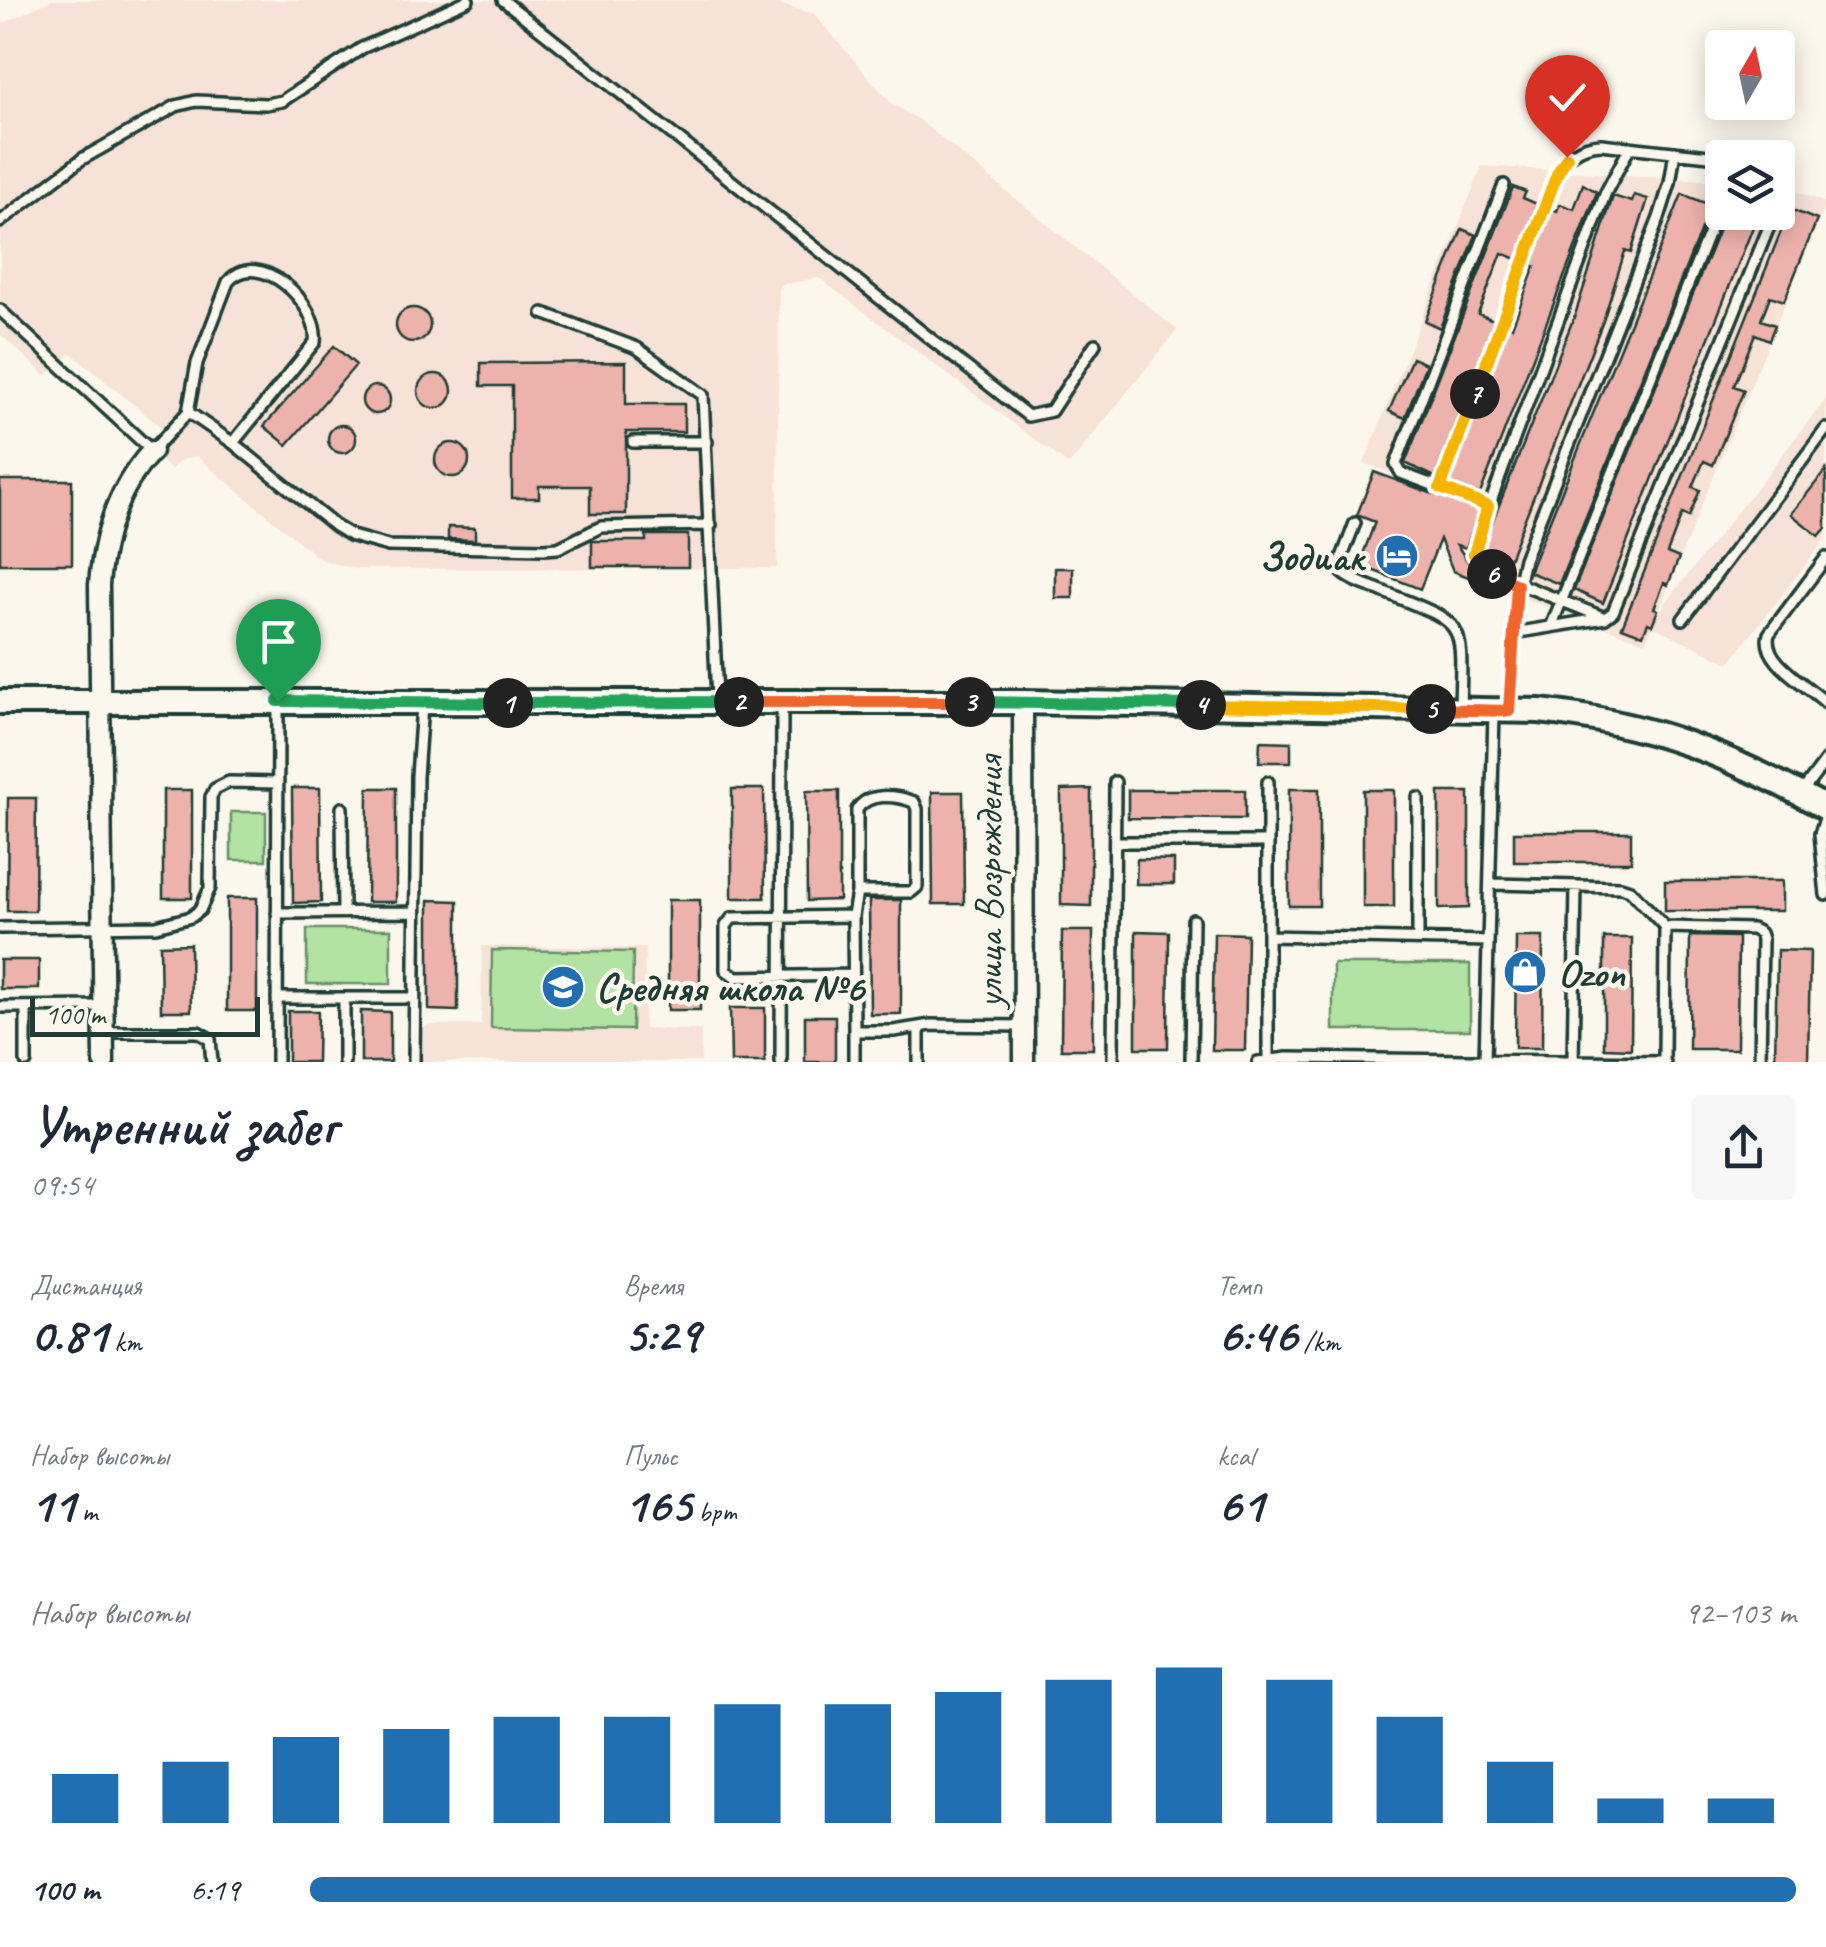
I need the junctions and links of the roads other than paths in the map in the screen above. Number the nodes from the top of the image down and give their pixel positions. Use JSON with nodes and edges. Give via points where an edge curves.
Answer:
{"nodes":[{"id":1,"x":468,"y":0,"type":"edge"},
{"id":2,"x":503,"y":0,"type":"edge"},
{"id":3,"x":1630,"y":147,"type":"junction"},
{"id":4,"x":1675,"y":152,"type":"junction"},
{"id":5,"x":1705,"y":155,"type":"edge"},
{"id":6,"x":1504,"y":184,"type":"dead end"},
{"id":7,"x":0,"y":222,"type":"edge"},
{"id":8,"x":1710,"y":230,"type":"edge"},
{"id":9,"x":1768,"y":230,"type":"edge"},
{"id":10,"x":0,"y":310,"type":"edge"},
{"id":11,"x":543,"y":313,"type":"dead end"},
{"id":12,"x":1095,"y":344,"type":"dead end"},
{"id":13,"x":188,"y":412,"type":"junction"},
{"id":14,"x":1826,"y":430,"type":"edge"},
{"id":15,"x":633,"y":442,"type":"dead end"},
{"id":16,"x":707,"y":442,"type":"junction"},
{"id":17,"x":233,"y":444,"type":"junction"},
{"id":18,"x":152,"y":451,"type":"junction"},
{"id":19,"x":1440,"y":488,"type":"junction"},
{"id":20,"x":1488,"y":506,"type":"junction"},
{"id":21,"x":1354,"y":523,"type":"dead end"},
{"id":22,"x":711,"y":525,"type":"junction"},
{"id":23,"x":1826,"y":558,"type":"edge"},
{"id":24,"x":1517,"y":585,"type":"junction"},
{"id":25,"x":1562,"y":602,"type":"junction"},
{"id":26,"x":1604,"y":618,"type":"junction"},
{"id":27,"x":1683,"y":619,"type":"dead end"},
{"id":28,"x":1551,"y":627,"type":"junction"},
{"id":29,"x":1514,"y":633,"type":"junction"},
{"id":30,"x":278,"y":701,"type":"junction"},
{"id":31,"x":0,"y":702,"type":"edge"},
{"id":32,"x":102,"y":702,"type":"junction"},
{"id":33,"x":717,"y":702,"type":"junction"},
{"id":34,"x":782,"y":702,"type":"junction"},
{"id":35,"x":1023,"y":702,"type":"junction"},
{"id":36,"x":422,"y":703,"type":"junction"},
{"id":37,"x":1826,"y":703,"type":"edge"},
{"id":38,"x":1460,"y":710,"type":"junction"},
{"id":39,"x":1502,"y":711,"type":"junction"},
{"id":40,"x":1826,"y":760,"type":"edge"},
{"id":41,"x":276,"y":782,"type":"junction"},
{"id":42,"x":1115,"y":782,"type":"dead end"},
{"id":43,"x":1268,"y":782,"type":"dead end"},
{"id":44,"x":1801,"y":794,"type":"junction"},
{"id":45,"x":1418,"y":798,"type":"dead end"},
{"id":46,"x":342,"y":808,"type":"dead end"},
{"id":47,"x":1826,"y":811,"type":"edge"},
{"id":48,"x":1115,"y":842,"type":"junction"},
{"id":49,"x":1268,"y":842,"type":"junction"},
{"id":50,"x":1492,"y":884,"type":"junction"},
{"id":51,"x":1576,"y":886,"type":"junction"},
{"id":52,"x":857,"y":892,"type":"junction"},
{"id":53,"x":1826,"y":895,"type":"edge"},
{"id":54,"x":415,"y":912,"type":"junction"},
{"id":55,"x":277,"y":913,"type":"junction"},
{"id":56,"x":343,"y":913,"type":"junction"},
{"id":57,"x":853,"y":916,"type":"junction"},
{"id":58,"x":782,"y":918,"type":"junction"},
{"id":59,"x":1193,"y":920,"type":"dead end"},
{"id":60,"x":103,"y":927,"type":"junction"},
{"id":61,"x":1665,"y":927,"type":"junction"},
{"id":62,"x":0,"y":928,"type":"edge"},
{"id":63,"x":1268,"y":936,"type":"junction"},
{"id":64,"x":1418,"y":938,"type":"junction"},
{"id":65,"x":1488,"y":941,"type":"junction"},
{"id":66,"x":854,"y":975,"type":"junction"},
{"id":67,"x":780,"y":976,"type":"junction"},
{"id":68,"x":277,"y":998,"type":"junction"},
{"id":69,"x":344,"y":998,"type":"junction"},
{"id":70,"x":414,"y":998,"type":"junction"},
{"id":71,"x":104,"y":1006,"type":"junction"},
{"id":72,"x":0,"y":1007,"type":"edge"},
{"id":73,"x":26,"y":1007,"type":"junction"},
{"id":74,"x":1024,"y":1026,"type":"junction"},
{"id":75,"x":919,"y":1028,"type":"junction"},
{"id":76,"x":854,"y":1031,"type":"junction"},
{"id":77,"x":104,"y":1032,"type":"junction"},
{"id":78,"x":1337,"y":1060,"type":"edge"},
{"id":79,"x":1485,"y":1060,"type":"edge"},
{"id":80,"x":1268,"y":1061,"type":"edge"},
{"id":81,"x":1416,"y":1061,"type":"edge"},
{"id":82,"x":1500,"y":1061,"type":"edge"},
{"id":83,"x":1574,"y":1061,"type":"edge"},
{"id":84,"x":26,"y":1062,"type":"edge"},
{"id":85,"x":104,"y":1062,"type":"edge"},
{"id":86,"x":212,"y":1062,"type":"edge"},
{"id":87,"x":276,"y":1062,"type":"edge"},
{"id":88,"x":344,"y":1062,"type":"edge"},
{"id":89,"x":414,"y":1062,"type":"edge"},
{"id":90,"x":781,"y":1062,"type":"edge"},
{"id":91,"x":854,"y":1062,"type":"edge"},
{"id":92,"x":919,"y":1062,"type":"edge"},
{"id":93,"x":1024,"y":1062,"type":"edge"},
{"id":94,"x":1113,"y":1062,"type":"edge"},
{"id":95,"x":1192,"y":1062,"type":"edge"},
{"id":96,"x":1258,"y":1062,"type":"edge"},
{"id":97,"x":1665,"y":1062,"type":"edge"},
{"id":98,"x":1760,"y":1062,"type":"edge"}],
"edges":[{"from":1,"to":7,"type":"lane","via":[[362,48],[282,102],[176,106],[82,159]]},
{"from":2,"to":12,"type":"lane","via":[[1028,416],[1051,411]]},
{"from":3,"to":4,"type":"lane"},
{"from":3,"to":19,"type":"lane","via":[[1593,144],[1561,166]]},
{"from":3,"to":20,"type":"lane","via":[[1606,192]]},
{"from":4,"to":5,"type":"lane"},
{"from":4,"to":24,"type":"lane","via":[[1659,218]]},
{"from":6,"to":19,"type":"lane","via":[[1396,464],[1401,473]]},
{"from":8,"to":25,"type":"lane"},
{"from":9,"to":26,"type":"lane","via":[[1613,612]]},
{"from":10,"to":18,"type":"lane"},
{"from":11,"to":16,"type":"lane","via":[[637,348],[699,390]]},
{"from":13,"to":17,"type":"lane"},
{"from":13,"to":17,"type":"lane","via":[[228,282],[243,272],[285,282],[306,305],[316,342]]},
{"from":13,"to":18,"type":"lane"},
{"from":14,"to":27,"type":"lane"},
{"from":15,"to":16,"type":"lane"},
{"from":16,"to":22,"type":"lane"},
{"from":17,"to":22,"type":"lane","via":[[335,526],[388,546],[558,548],[601,527]]},
{"from":18,"to":32,"type":"street","via":[[123,490],[101,562]]},
{"from":19,"to":20,"type":"lane"},
{"from":20,"to":24,"type":"lane","via":[[1476,561]]},
{"from":21,"to":38,"type":"lane","via":[[1342,572],[1456,628]]},
{"from":22,"to":33,"type":"lane"},
{"from":23,"to":37,"type":"lane","via":[[1767,642],[1772,656]]},
{"from":24,"to":25,"type":"lane"},
{"from":24,"to":29,"type":"lane"},
{"from":25,"to":26,"type":"lane"},
{"from":25,"to":28,"type":"lane"},
{"from":26,"to":28,"type":"lane"},
{"from":28,"to":29,"type":"lane"},
{"from":29,"to":39,"type":"lane"},
{"from":30,"to":32,"type":"street"},
{"from":30,"to":36,"type":"street"},
{"from":30,"to":41,"type":"lane"},
{"from":31,"to":32,"type":"street"},
{"from":32,"to":60,"type":"street"},
{"from":33,"to":34,"type":"street"},
{"from":33,"to":36,"type":"street"},
{"from":34,"to":35,"type":"street"},
{"from":34,"to":58,"type":"lane"},
{"from":35,"to":38,"type":"street"},
{"from":35,"to":74,"type":"street","name":"улица Возрождения"},
{"from":36,"to":54,"type":"lane"},
{"from":38,"to":39,"type":"street"},
{"from":39,"to":44,"type":"street","via":[[1638,726]]},
{"from":39,"to":50,"type":"lane"},
{"from":40,"to":44,"type":"lane"},
{"from":41,"to":55,"type":"lane"},
{"from":41,"to":60,"type":"lane","via":[[230,782],[215,789],[210,888],[191,918]]},
{"from":42,"to":48,"type":"lane"},
{"from":43,"to":49,"type":"lane"},
{"from":44,"to":47,"type":"street"},
{"from":45,"to":64,"type":"lane"},
{"from":46,"to":56,"type":"lane"},
{"from":47,"to":53,"type":"lane","via":[[1820,834]]},
{"from":48,"to":49,"type":"lane"},
{"from":48,"to":94,"type":"lane"},
{"from":49,"to":63,"type":"lane"},
{"from":50,"to":51,"type":"lane"},
{"from":50,"to":65,"type":"lane"},
{"from":51,"to":61,"type":"lane","via":[[1630,890]]},
{"from":51,"to":83,"type":"lane"},
{"from":52,"to":52,"type":"lane","via":[[861,803],[914,802],[917,887]]},
{"from":52,"to":57,"type":"lane"},
{"from":54,"to":56,"type":"lane"},
{"from":54,"to":70,"type":"lane"},
{"from":55,"to":56,"type":"lane"},
{"from":55,"to":68,"type":"lane"},
{"from":57,"to":58,"type":"lane"},
{"from":57,"to":66,"type":"lane"},
{"from":58,"to":67,"type":"lane"},
{"from":58,"to":67,"type":"lane","via":[[732,918],[726,926],[726,970]]},
{"from":59,"to":95,"type":"lane"},
{"from":60,"to":62,"type":"lane"},
{"from":60,"to":71,"type":"street"},
{"from":61,"to":97,"type":"lane"},
{"from":61,"to":98,"type":"lane","via":[[1760,932]]},
{"from":63,"to":64,"type":"lane"},
{"from":63,"to":80,"type":"lane"},
{"from":64,"to":65,"type":"lane"},
{"from":65,"to":79,"type":"lane"},
{"from":66,"to":67,"type":"lane"},
{"from":66,"to":76,"type":"lane"},
{"from":67,"to":90,"type":"lane"},
{"from":68,"to":69,"type":"lane"},
{"from":68,"to":87,"type":"lane"},
{"from":69,"to":70,"type":"lane"},
{"from":69,"to":88,"type":"lane"},
{"from":70,"to":89,"type":"lane"},
{"from":71,"to":73,"type":"lane"},
{"from":71,"to":77,"type":"street"},
{"from":72,"to":73,"type":"lane"},
{"from":73,"to":84,"type":"lane"},
{"from":74,"to":75,"type":"lane"},
{"from":74,"to":93,"type":"street","name":"улица Возрождения"},
{"from":75,"to":76,"type":"lane"},
{"from":75,"to":92,"type":"lane"},
{"from":76,"to":91,"type":"lane"},
{"from":77,"to":85,"type":"street"},
{"from":77,"to":86,"type":"lane","via":[[198,1032],[210,1039]]},
{"from":78,"to":80,"type":"lane"},
{"from":78,"to":81,"type":"lane"},
{"from":79,"to":81,"type":"lane"},
{"from":79,"to":82,"type":"lane"},
{"from":80,"to":96,"type":"lane"},
{"from":82,"to":83,"type":"lane"},
{"from":83,"to":97,"type":"lane"}]}
